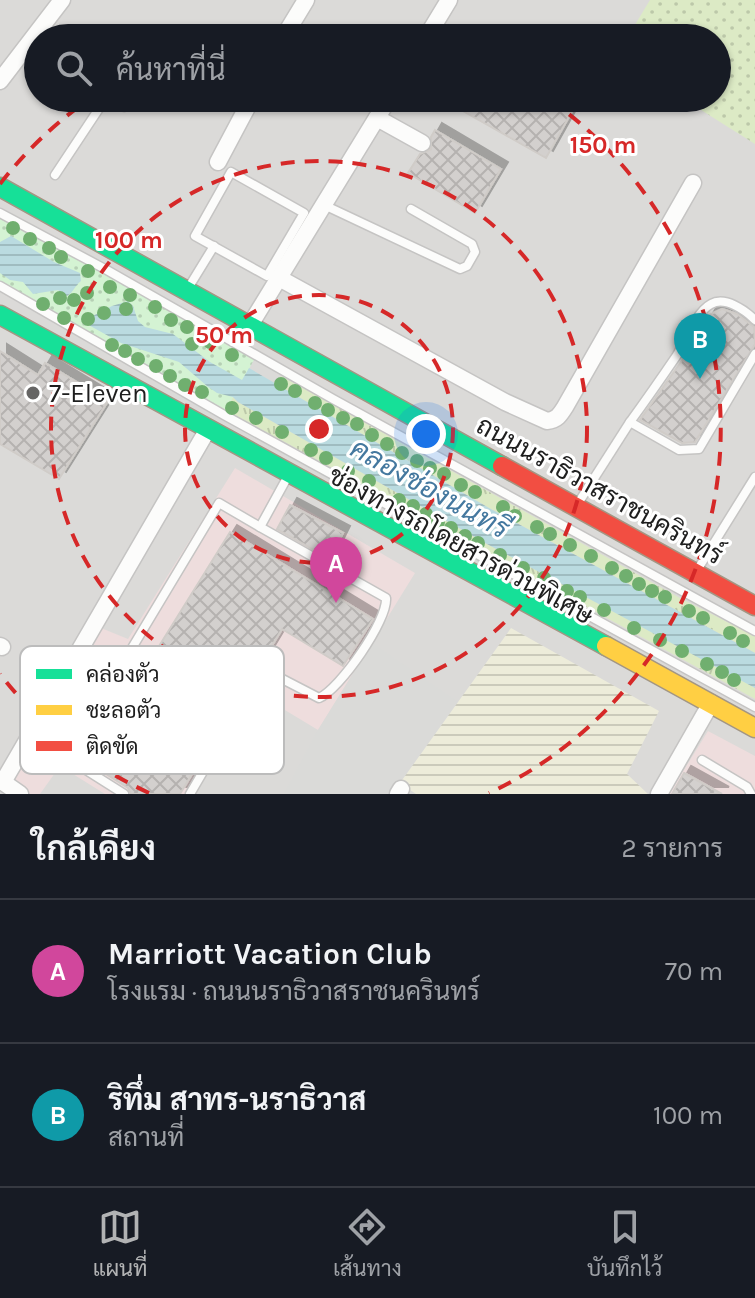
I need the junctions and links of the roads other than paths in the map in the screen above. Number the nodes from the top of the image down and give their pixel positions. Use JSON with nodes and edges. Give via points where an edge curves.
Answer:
{"nodes":[{"id":1,"x":62,"y":0,"type":"edge"},
{"id":2,"x":306,"y":0,"type":"edge"},
{"id":3,"x":449,"y":0,"type":"edge"},
{"id":4,"x":44,"y":24,"type":"edge"},
{"id":5,"x":291,"y":24,"type":"edge"},
{"id":6,"x":434,"y":24,"type":"edge"},
{"id":7,"x":24,"y":50,"type":"edge"},
{"id":8,"x":22,"y":53,"type":"joint"},
{"id":9,"x":0,"y":81,"type":"edge"},
{"id":10,"x":97,"y":112,"type":"edge"},
{"id":11,"x":245,"y":112,"type":"edge"},
{"id":12,"x":381,"y":112,"type":"edge"},
{"id":13,"x":377,"y":118,"type":"junction"},
{"id":14,"x":422,"y":143,"type":"dead end"},
{"id":15,"x":218,"y":162,"type":"dead end"},
{"id":16,"x":55,"y":175,"type":"dead end"},
{"id":17,"x":693,"y":183,"type":"dead end"},
{"id":18,"x":0,"y":187,"type":"edge"},
{"id":19,"x":324,"y":205,"type":"junction"},
{"id":20,"x":411,"y":209,"type":"dead end"},
{"id":21,"x":0,"y":213,"type":"edge"},
{"id":22,"x":214,"y":246,"type":"junction"},
{"id":23,"x":279,"y":278,"type":"junction"},
{"id":24,"x":0,"y":286,"type":"edge"},
{"id":25,"x":187,"y":290,"type":"junction"},
{"id":26,"x":2,"y":320,"type":"edge"},
{"id":27,"x":755,"y":320,"type":"edge"},
{"id":28,"x":250,"y":325,"type":"junction"},
{"id":29,"x":755,"y":354,"type":"edge"},
{"id":30,"x":630,"y":422,"type":"junction"},
{"id":31,"x":208,"y":429,"type":"junction"},
{"id":32,"x":290,"y":473,"type":"junction"},
{"id":33,"x":755,"y":477,"type":"edge"},
{"id":34,"x":575,"y":508,"type":"junction"},
{"id":35,"x":260,"y":527,"type":"junction"},
{"id":36,"x":696,"y":573,"type":"junction"},
{"id":37,"x":754,"y":604,"type":"edge"},
{"id":38,"x":755,"y":631,"type":"edge"},
{"id":39,"x":81,"y":646,"type":"edge"},
{"id":40,"x":133,"y":646,"type":"edge"},
{"id":41,"x":284,"y":680,"type":"edge"},
{"id":42,"x":711,"y":703,"type":"junction"},
{"id":43,"x":755,"y":707,"type":"edge"},
{"id":44,"x":755,"y":728,"type":"edge"},
{"id":45,"x":20,"y":750,"type":"edge"},
{"id":46,"x":702,"y":760,"type":"dead end"},
{"id":47,"x":92,"y":774,"type":"edge"},
{"id":48,"x":202,"y":774,"type":"edge"},
{"id":49,"x":2,"y":781,"type":"edge"},
{"id":50,"x":20,"y":794,"type":"edge"},
{"id":51,"x":124,"y":794,"type":"edge"},
{"id":52,"x":190,"y":794,"type":"edge"},
{"id":53,"x":659,"y":794,"type":"edge"},
{"id":54,"x":751,"y":794,"type":"edge"}],
"edges":[{"from":1,"to":4,"type":"street"},
{"from":2,"to":5,"type":"street"},
{"from":3,"to":6,"type":"street"},
{"from":7,"to":8,"type":"street"},
{"from":8,"to":9,"type":"street"},
{"from":10,"to":16,"type":"lane"},
{"from":11,"to":15,"type":"street"},
{"from":12,"to":13,"type":"street"},
{"from":13,"to":14,"type":"street"},
{"from":13,"to":19,"type":"street"},
{"from":17,"to":23,"type":"street","via":[[565,407],[552,420],[505,402]]},
{"from":18,"to":25,"type":"main road","name":"ถนนนราธิวาสราชนครินทร์"},
{"from":19,"to":20,"type":"lane","via":[[460,269],[467,266],[475,252],[472,244]]},
{"from":19,"to":23,"type":"street"},
{"from":21,"to":38,"type":"lane"},
{"from":22,"to":22,"type":"lane","via":[[267,276],[304,213],[231,172],[195,236]]},
{"from":22,"to":25,"type":"lane"},
{"from":23,"to":28,"type":"street"},
{"from":24,"to":43,"type":"lane","name":"ช่องทางรถโดยสารด่วนพิเศษ"},
{"from":25,"to":28,"type":"main road","name":"ถนนนราธิวาสราชนครินทร์"},
{"from":26,"to":31,"type":"main road"},
{"from":27,"to":30,"type":"lane","via":[[724,301],[704,309]]},
{"from":28,"to":34,"type":"main road","name":"ถนนนราธิวาสราชนครินทร์"},
{"from":29,"to":30,"type":"lane","via":[[699,449],[679,450]]},
{"from":30,"to":34,"type":"lane"},
{"from":31,"to":32,"type":"main road"},
{"from":31,"to":39,"type":"street"},
{"from":32,"to":35,"type":"lane"},
{"from":32,"to":42,"type":"main road"},
{"from":33,"to":36,"type":"lane"},
{"from":34,"to":36,"type":"main road","name":"ถนนนราธิวาสราชนครินทร์"},
{"from":35,"to":40,"type":"lane","via":[[219,503]]},
{"from":35,"to":41,"type":"lane","via":[[387,603],[347,674],[324,696]]},
{"from":36,"to":37,"type":"main road","name":"ถนนนราธิวาสราชนครินทร์"},
{"from":42,"to":44,"type":"main road"},
{"from":42,"to":53,"type":"street"},
{"from":45,"to":49,"type":"street"},
{"from":46,"to":54,"type":"lane"},
{"from":47,"to":51,"type":"lane"},
{"from":48,"to":52,"type":"lane"},
{"from":49,"to":50,"type":"street"}]}
